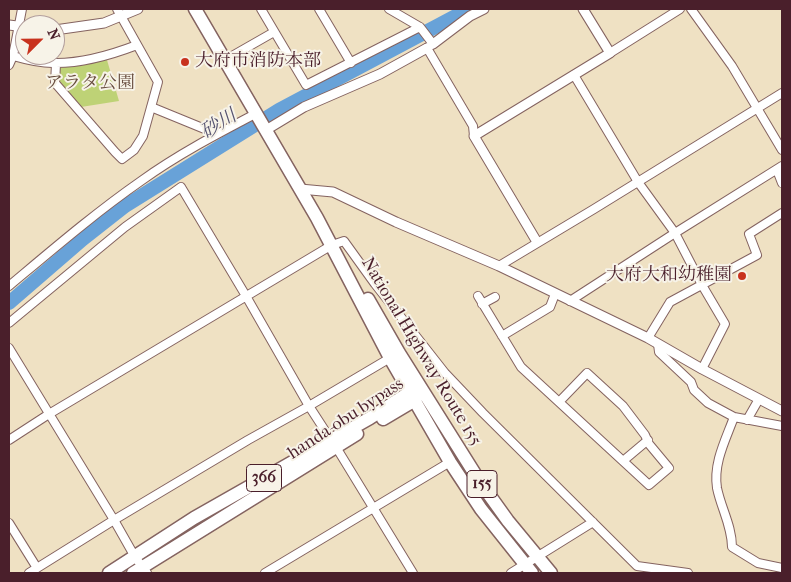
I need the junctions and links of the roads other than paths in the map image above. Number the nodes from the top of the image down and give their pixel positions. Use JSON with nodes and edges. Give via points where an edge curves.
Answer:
{"nodes":[{"id":1,"x":138,"y":9,"type":"edge"},
{"id":2,"x":195,"y":9,"type":"edge"},
{"id":3,"x":261,"y":9,"type":"edge"},
{"id":4,"x":319,"y":9,"type":"edge"},
{"id":5,"x":389,"y":9,"type":"edge"},
{"id":6,"x":484,"y":9,"type":"edge"},
{"id":7,"x":583,"y":9,"type":"edge"},
{"id":8,"x":680,"y":9,"type":"edge"},
{"id":9,"x":691,"y":9,"type":"edge"},
{"id":10,"x":119,"y":13,"type":"edge"},
{"id":11,"x":420,"y":28,"type":"junction"},
{"id":12,"x":65,"y":29,"type":"edge"},
{"id":13,"x":274,"y":32,"type":"junction"},
{"id":14,"x":137,"y":45,"type":"junction"},
{"id":15,"x":431,"y":45,"type":"junction"},
{"id":16,"x":15,"y":50,"type":"edge"},
{"id":17,"x":610,"y":53,"type":"junction"},
{"id":18,"x":13,"y":56,"type":"joint"},
{"id":19,"x":225,"y":60,"type":"junction"},
{"id":20,"x":65,"y":63,"type":"edge"},
{"id":21,"x":351,"y":63,"type":"junction"},
{"id":22,"x":9,"y":65,"type":"edge"},
{"id":23,"x":56,"y":65,"type":"edge"},
{"id":24,"x":574,"y":75,"type":"junction"},
{"id":25,"x":782,"y":93,"type":"edge"},
{"id":26,"x":151,"y":107,"type":"junction"},
{"id":27,"x":758,"y":108,"type":"junction"},
{"id":28,"x":257,"y":114,"type":"junction"},
{"id":29,"x":266,"y":129,"type":"junction"},
{"id":30,"x":217,"y":134,"type":"junction"},
{"id":31,"x":474,"y":136,"type":"junction"},
{"id":32,"x":782,"y":150,"type":"edge"},
{"id":33,"x":780,"y":168,"type":"edge"},
{"id":34,"x":638,"y":182,"type":"junction"},
{"id":35,"x":782,"y":184,"type":"edge"},
{"id":36,"x":300,"y":189,"type":"junction"},
{"id":37,"x":782,"y":213,"type":"edge"},
{"id":38,"x":675,"y":233,"type":"junction"},
{"id":39,"x":537,"y":242,"type":"junction"},
{"id":40,"x":332,"y":245,"type":"junction"},
{"id":41,"x":499,"y":266,"type":"junction"},
{"id":42,"x":702,"y":285,"type":"junction"},
{"id":43,"x":9,"y":286,"type":"edge"},
{"id":44,"x":555,"y":294,"type":"junction"},
{"id":45,"x":246,"y":296,"type":"junction"},
{"id":46,"x":478,"y":296,"type":"dead end"},
{"id":47,"x":494,"y":297,"type":"dead end"},
{"id":48,"x":570,"y":302,"type":"junction"},
{"id":49,"x":482,"y":304,"type":"junction"},
{"id":50,"x":9,"y":323,"type":"edge"},
{"id":51,"x":502,"y":336,"type":"junction"},
{"id":52,"x":648,"y":338,"type":"junction"},
{"id":53,"x":658,"y":344,"type":"junction"},
{"id":54,"x":9,"y":348,"type":"edge"},
{"id":55,"x":390,"y":358,"type":"junction"},
{"id":56,"x":702,"y":369,"type":"junction"},
{"id":57,"x":415,"y":393,"type":"junction"},
{"id":58,"x":759,"y":399,"type":"junction"},
{"id":59,"x":558,"y":402,"type":"junction"},
{"id":60,"x":309,"y":406,"type":"junction"},
{"id":61,"x":782,"y":411,"type":"edge"},
{"id":62,"x":49,"y":414,"type":"junction"},
{"id":63,"x":734,"y":417,"type":"junction"},
{"id":64,"x":747,"y":420,"type":"junction"},
{"id":65,"x":782,"y":426,"type":"edge"},
{"id":66,"x":9,"y":440,"type":"edge"},
{"id":67,"x":648,"y":440,"type":"junction"},
{"id":68,"x":333,"y":443,"type":"junction"},
{"id":69,"x":623,"y":461,"type":"junction"},
{"id":70,"x":450,"y":462,"type":"junction"},
{"id":71,"x":374,"y":508,"type":"junction"},
{"id":72,"x":114,"y":520,"type":"junction"},
{"id":73,"x":594,"y":522,"type":"junction"},
{"id":74,"x":9,"y":523,"type":"edge"},
{"id":75,"x":538,"y":557,"type":"junction"},
{"id":76,"x":37,"y":568,"type":"junction"},
{"id":77,"x":139,"y":568,"type":"edge"},
{"id":78,"x":782,"y":568,"type":"edge"},
{"id":79,"x":528,"y":569,"type":"edge"},
{"id":80,"x":29,"y":573,"type":"edge"},
{"id":81,"x":109,"y":573,"type":"edge"},
{"id":82,"x":265,"y":573,"type":"edge"},
{"id":83,"x":413,"y":573,"type":"edge"},
{"id":84,"x":511,"y":573,"type":"edge"},
{"id":85,"x":551,"y":573,"type":"edge"},
{"id":86,"x":680,"y":573,"type":"edge"},
{"id":87,"x":688,"y":573,"type":"edge"}],
"edges":[{"from":1,"to":10,"type":"street"},
{"from":2,"to":19,"type":"highway","name":"National Highway Route 155","number":"155"},
{"from":3,"to":13,"type":"street"},
{"from":4,"to":21,"type":"street"},
{"from":5,"to":11,"type":"street"},
{"from":6,"to":15,"type":"street"},
{"from":7,"to":17,"type":"street"},
{"from":8,"to":17,"type":"street"},
{"from":9,"to":27,"type":"street"},
{"from":10,"to":12,"type":"street","via":[[104,23]]},
{"from":10,"to":14,"type":"street"},
{"from":11,"to":15,"type":"street"},
{"from":11,"to":21,"type":"street"},
{"from":13,"to":19,"type":"street"},
{"from":13,"to":21,"type":"street","via":[[306,86]]},
{"from":14,"to":20,"type":"street","via":[[106,56]]},
{"from":14,"to":26,"type":"street","via":[[158,82]]},
{"from":15,"to":29,"type":"street","via":[[380,74],[304,107]]},
{"from":15,"to":31,"type":"street","via":[[473,126]]},
{"from":16,"to":18,"type":"street"},
{"from":17,"to":24,"type":"street"},
{"from":18,"to":22,"type":"street"},
{"from":19,"to":28,"type":"highway","name":"National Highway Route 155","number":"155"},
{"from":23,"to":26,"type":"street","via":[[55,83],[122,159],[144,136]]},
{"from":24,"to":31,"type":"street"},
{"from":24,"to":34,"type":"street"},
{"from":25,"to":27,"type":"street"},
{"from":26,"to":30,"type":"street"},
{"from":27,"to":32,"type":"street"},
{"from":27,"to":34,"type":"street"},
{"from":28,"to":29,"type":"highway","name":"National Highway Route 155","number":"155"},
{"from":28,"to":30,"type":"street"},
{"from":29,"to":36,"type":"highway","name":"National Highway Route 155","number":"155"},
{"from":30,"to":43,"type":"street","via":[[141,180]]},
{"from":31,"to":39,"type":"street"},
{"from":33,"to":35,"type":"street"},
{"from":33,"to":38,"type":"street"},
{"from":34,"to":38,"type":"street"},
{"from":34,"to":39,"type":"street"},
{"from":36,"to":40,"type":"highway","name":"National Highway Route 155","number":"155"},
{"from":36,"to":41,"type":"street","via":[[333,192]]},
{"from":37,"to":42,"type":"street","via":[[749,234],[757,255]]},
{"from":38,"to":42,"type":"street"},
{"from":38,"to":48,"type":"street"},
{"from":39,"to":41,"type":"street"},
{"from":40,"to":45,"type":"street"},
{"from":40,"to":55,"type":"highway","name":"National Highway Route 155","number":"155"},
{"from":40,"to":57,"type":"highway","name":"National Highway Route 155","number":"155","via":[[346,263]]},
{"from":40,"to":73,"type":"street","via":[[344,241],[446,373]]},
{"from":41,"to":44,"type":"street"},
{"from":42,"to":52,"type":"street","via":[[670,302]]},
{"from":42,"to":56,"type":"street","via":[[725,324]]},
{"from":44,"to":48,"type":"street"},
{"from":44,"to":51,"type":"street","via":[[550,307]]},
{"from":45,"to":50,"type":"street","via":[[181,187],[125,227]]},
{"from":45,"to":60,"type":"street"},
{"from":45,"to":62,"type":"street"},
{"from":46,"to":49,"type":"street"},
{"from":47,"to":49,"type":"street"},
{"from":48,"to":52,"type":"street"},
{"from":49,"to":51,"type":"street"},
{"from":51,"to":59,"type":"street","via":[[521,367]]},
{"from":52,"to":53,"type":"street"},
{"from":53,"to":56,"type":"street"},
{"from":53,"to":63,"type":"street","via":[[659,352],[691,382],[694,390],[708,403]]},
{"from":54,"to":62,"type":"street"},
{"from":55,"to":57,"type":"highway","name":"National Highway Route 155","number":"155"},
{"from":55,"to":60,"type":"street"},
{"from":56,"to":58,"type":"street"},
{"from":57,"to":68,"type":"highway","name":"handa-obu bypass","number":"366"},
{"from":57,"to":70,"type":"highway","name":"National Highway Route 155","number":"155"},
{"from":57,"to":75,"type":"highway","name":"National Highway Route 155","number":"155"},
{"from":58,"to":61,"type":"street"},
{"from":58,"to":64,"type":"street"},
{"from":59,"to":67,"type":"street","via":[[587,373],[623,406]]},
{"from":59,"to":69,"type":"street"},
{"from":60,"to":68,"type":"street"},
{"from":60,"to":72,"type":"street"},
{"from":62,"to":66,"type":"street"},
{"from":62,"to":72,"type":"street"},
{"from":63,"to":64,"type":"street"},
{"from":63,"to":78,"type":"street","via":[[720,454],[717,486],[732,533],[732,547],[758,563]]},
{"from":64,"to":65,"type":"street"},
{"from":67,"to":69,"type":"street"},
{"from":67,"to":69,"type":"street","via":[[669,468],[649,485]]},
{"from":68,"to":71,"type":"street"},
{"from":68,"to":77,"type":"highway","name":"handa-obu bypass","number":"366","via":[[194,518]]},
{"from":70,"to":71,"type":"street"},
{"from":70,"to":79,"type":"highway","name":"National Highway Route 155","number":"155","via":[[481,510]]},
{"from":71,"to":82,"type":"street"},
{"from":71,"to":83,"type":"street"},
{"from":72,"to":76,"type":"street"},
{"from":72,"to":77,"type":"street"},
{"from":73,"to":75,"type":"street"},
{"from":73,"to":86,"type":"street","via":[[637,566]]},
{"from":74,"to":76,"type":"street"},
{"from":75,"to":79,"type":"street"},
{"from":75,"to":85,"type":"highway","name":"National Highway Route 155","number":"155"},
{"from":76,"to":80,"type":"street"},
{"from":77,"to":81,"type":"highway","name":"handa-obu bypass","number":"366"},
{"from":79,"to":84,"type":"street"},
{"from":86,"to":87,"type":"street"}]}
